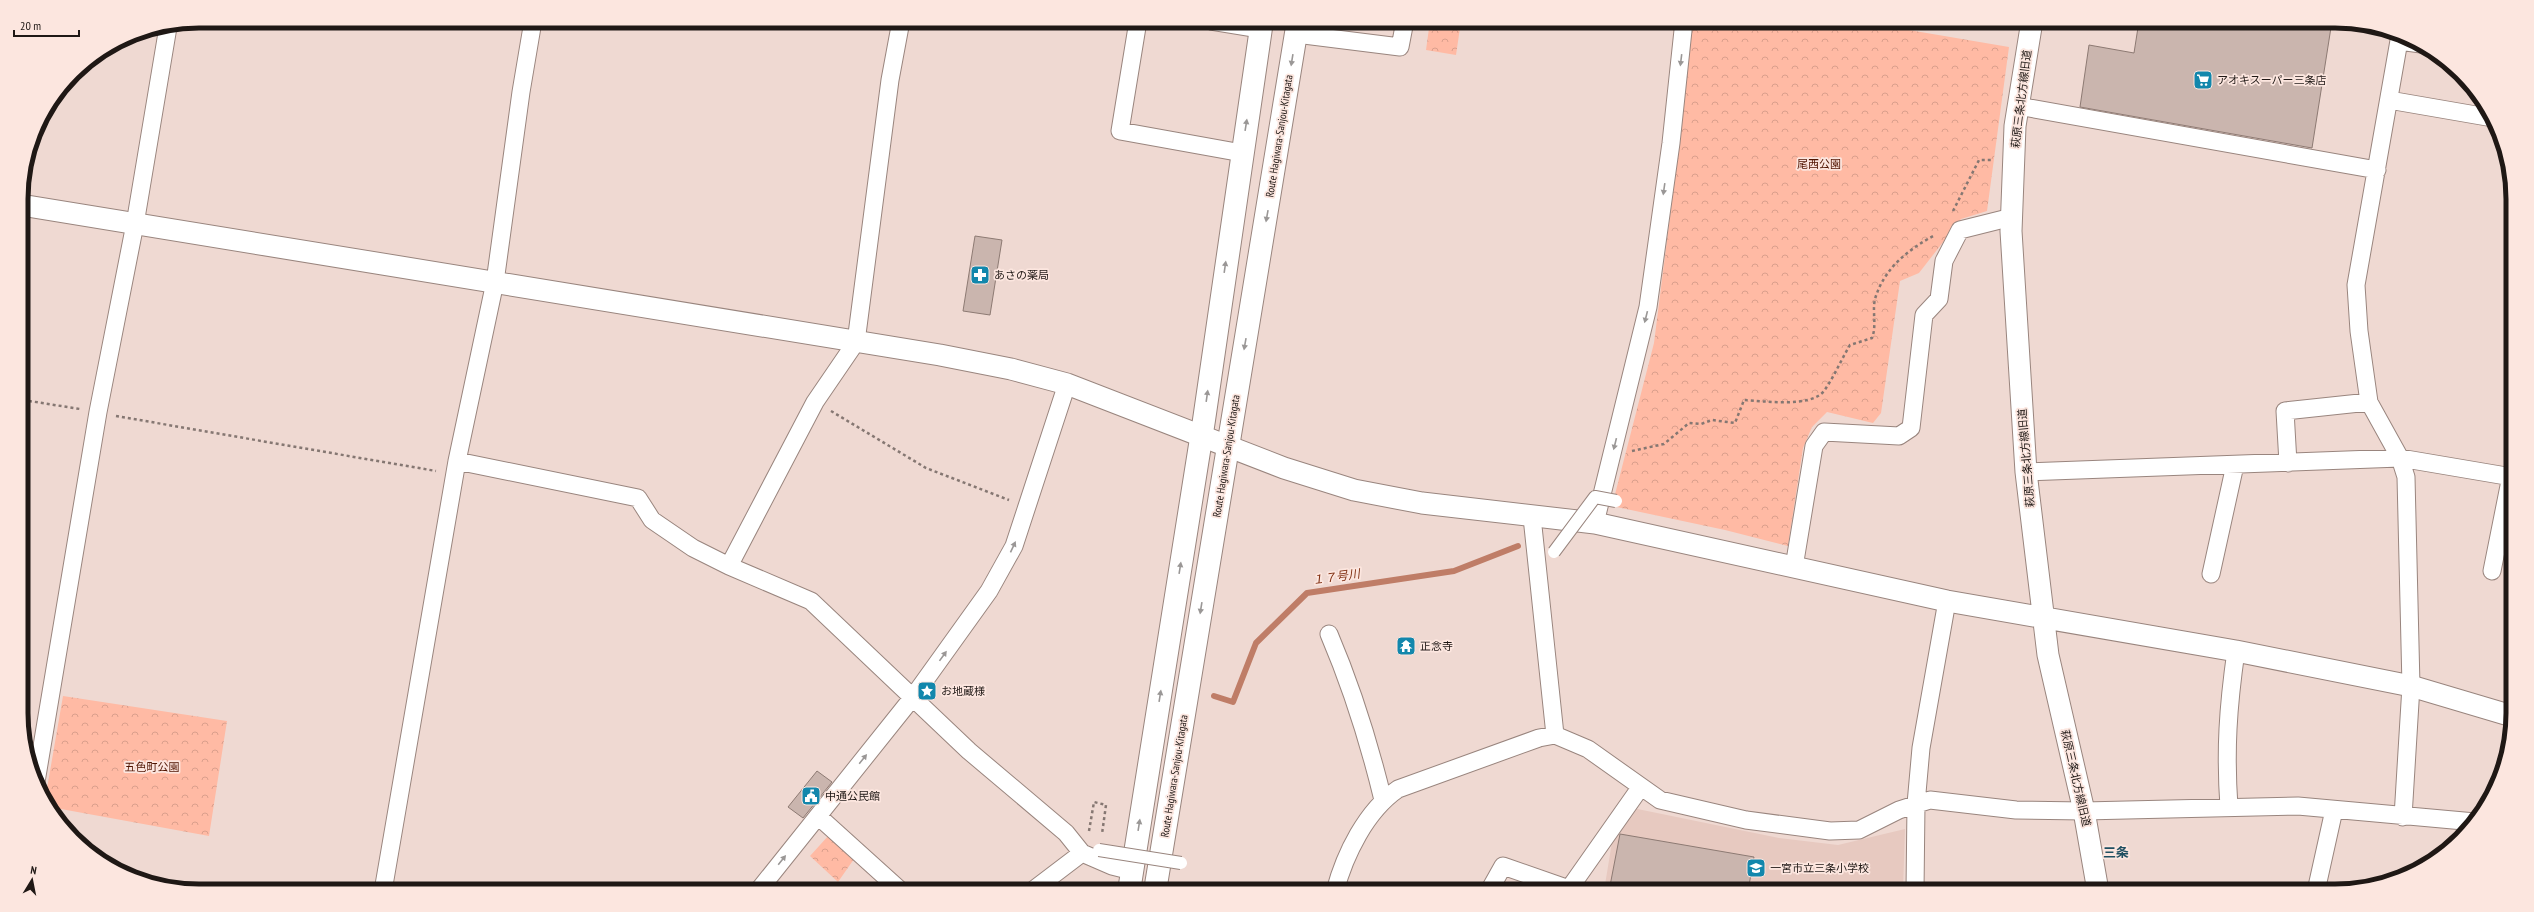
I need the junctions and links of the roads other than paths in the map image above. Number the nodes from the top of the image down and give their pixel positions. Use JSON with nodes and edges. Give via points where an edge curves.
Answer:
{"nodes":[{"id":1,"x":532,"y":28,"type":"edge"},
{"id":2,"x":900,"y":28,"type":"edge"},
{"id":3,"x":1137,"y":28,"type":"edge"},
{"id":4,"x":1261,"y":28,"type":"edge"},
{"id":5,"x":1297,"y":28,"type":"edge"},
{"id":6,"x":1404,"y":28,"type":"edge"},
{"id":7,"x":1683,"y":28,"type":"edge"},
{"id":8,"x":2031,"y":28,"type":"edge"},
{"id":9,"x":167,"y":31,"type":"edge"},
{"id":10,"x":2400,"y":41,"type":"edge"},
{"id":11,"x":2389,"y":100,"type":"junction"},
{"id":12,"x":2018,"y":106,"type":"junction"},
{"id":13,"x":2484,"y":117,"type":"edge"},
{"id":14,"x":1242,"y":153,"type":"junction"},
{"id":15,"x":2377,"y":170,"type":"junction"},
{"id":16,"x":28,"y":206,"type":"edge"},
{"id":17,"x":2012,"y":217,"type":"junction"},
{"id":18,"x":135,"y":224,"type":"junction"},
{"id":19,"x":495,"y":282,"type":"junction"},
{"id":20,"x":856,"y":342,"type":"junction"},
{"id":21,"x":1067,"y":384,"type":"junction"},
{"id":22,"x":2369,"y":402,"type":"junction"},
{"id":23,"x":1201,"y":434,"type":"junction"},
{"id":24,"x":1228,"y":445,"type":"junction"},
{"id":25,"x":2400,"y":458,"type":"junction"},
{"id":26,"x":2288,"y":463,"type":"junction"},
{"id":27,"x":2235,"y":465,"type":"junction"},
{"id":28,"x":456,"y":468,"type":"junction"},
{"id":29,"x":2026,"y":472,"type":"junction"},
{"id":30,"x":2506,"y":476,"type":"edge"},
{"id":31,"x":1616,"y":501,"type":"dead end"},
{"id":32,"x":2506,"y":502,"type":"edge"},
{"id":33,"x":1532,"y":517,"type":"junction"},
{"id":34,"x":1595,"y":523,"type":"junction"},
{"id":35,"x":1554,"y":552,"type":"dead end"},
{"id":36,"x":729,"y":566,"type":"junction"},
{"id":37,"x":1794,"y":567,"type":"junction"},
{"id":38,"x":2492,"y":571,"type":"dead end"},
{"id":39,"x":2212,"y":574,"type":"dead end"},
{"id":40,"x":1947,"y":601,"type":"junction"},
{"id":41,"x":2043,"y":618,"type":"junction"},
{"id":42,"x":1329,"y":634,"type":"dead end"},
{"id":43,"x":2236,"y":651,"type":"junction"},
{"id":44,"x":2411,"y":686,"type":"junction"},
{"id":45,"x":913,"y":697,"type":"junction"},
{"id":46,"x":2506,"y":714,"type":"edge"},
{"id":47,"x":1555,"y":735,"type":"junction"},
{"id":48,"x":38,"y":770,"type":"edge"},
{"id":49,"x":1640,"y":788,"type":"junction"},
{"id":50,"x":1383,"y":800,"type":"junction"},
{"id":51,"x":1916,"y":804,"type":"junction"},
{"id":52,"x":2229,"y":807,"type":"junction"},
{"id":53,"x":2334,"y":810,"type":"junction"},
{"id":54,"x":2084,"y":811,"type":"junction"},
{"id":55,"x":818,"y":816,"type":"junction"},
{"id":56,"x":2403,"y":817,"type":"junction"},
{"id":57,"x":2468,"y":821,"type":"edge"},
{"id":58,"x":1099,"y":850,"type":"road end"},
{"id":59,"x":1082,"y":853,"type":"junction"},
{"id":60,"x":1181,"y":863,"type":"dead end"},
{"id":61,"x":1131,"y":881,"type":"edge"},
{"id":62,"x":384,"y":884,"type":"edge"},
{"id":63,"x":764,"y":884,"type":"edge"},
{"id":64,"x":893,"y":884,"type":"edge"},
{"id":65,"x":1041,"y":884,"type":"edge"},
{"id":66,"x":1156,"y":884,"type":"edge"},
{"id":67,"x":1336,"y":884,"type":"edge"},
{"id":68,"x":1492,"y":884,"type":"edge"},
{"id":69,"x":1555,"y":884,"type":"edge"},
{"id":70,"x":1573,"y":884,"type":"edge"},
{"id":71,"x":1915,"y":884,"type":"edge"},
{"id":72,"x":2097,"y":884,"type":"edge"},
{"id":73,"x":2318,"y":884,"type":"edge"}],
"edges":[{"from":1,"to":19,"type":"street"},
{"from":2,"to":20,"type":"street","via":[[890,80]]},
{"from":3,"to":14,"type":"street","via":[[1120,131]]},
{"from":14,"to":4,"type":"main road","one_way":true},
{"from":5,"to":6,"type":"street","via":[[1400,47]]},
{"from":5,"to":24,"type":"main road","name":"Route Hagiwara-Sanjou-Kitagata","one_way":true},
{"from":7,"to":34,"type":"street","one_way":true,"via":[[1672,135],[1648,307]]},
{"from":8,"to":12,"type":"street","name":"萩原三条北方線旧道"},
{"from":9,"to":18,"type":"street"},
{"from":10,"to":11,"type":"street"},
{"from":11,"to":13,"type":"street"},
{"from":11,"to":15,"type":"street"},
{"from":12,"to":15,"type":"street"},
{"from":12,"to":17,"type":"street","name":"萩原三条北方線旧道"},
{"from":23,"to":14,"type":"main road","one_way":true},
{"from":15,"to":22,"type":"street","via":[[2356,285],[2359,331]]},
{"from":16,"to":18,"type":"street"},
{"from":17,"to":29,"type":"street","name":"萩原三条北方線旧道"},
{"from":17,"to":37,"type":"street","via":[[1960,230],[1944,261],[1939,299],[1924,315],[1911,428],[1899,436],[1824,432],[1814,446]]},
{"from":18,"to":19,"type":"street"},
{"from":18,"to":48,"type":"street","via":[[98,412]]},
{"from":19,"to":20,"type":"street"},
{"from":19,"to":28,"type":"street"},
{"from":20,"to":21,"type":"street","via":[[964,360]]},
{"from":20,"to":36,"type":"street","via":[[815,402]]},
{"from":21,"to":23,"type":"street"},
{"from":45,"to":21,"type":"street","one_way":true,"via":[[989,591],[1014,546]]},
{"from":22,"to":25,"type":"street"},
{"from":22,"to":26,"type":"street","via":[[2285,411]]},
{"from":23,"to":24,"type":"street"},
{"from":61,"to":23,"type":"main road","one_way":true},
{"from":24,"to":33,"type":"street","via":[[1284,468],[1354,490],[1422,503]]},
{"from":24,"to":66,"type":"main road","name":"Route Hagiwara-Sanjou-Kitagata","one_way":true},
{"from":25,"to":26,"type":"street"},
{"from":25,"to":30,"type":"street"},
{"from":25,"to":44,"type":"street","via":[[2406,476]]},
{"from":26,"to":27,"type":"street"},
{"from":27,"to":29,"type":"street"},
{"from":27,"to":39,"type":"street"},
{"from":28,"to":36,"type":"street","via":[[638,498],[652,520],[693,548]]},
{"from":28,"to":62,"type":"street"},
{"from":29,"to":41,"type":"street","name":"萩原三条北方線旧道"},
{"from":31,"to":35,"type":"street","bridge":true,"via":[[1595,497]]},
{"from":32,"to":38,"type":"street"},
{"from":33,"to":34,"type":"street"},
{"from":33,"to":47,"type":"street"},
{"from":34,"to":37,"type":"street"},
{"from":36,"to":45,"type":"street","via":[[811,601]]},
{"from":37,"to":40,"type":"street"},
{"from":40,"to":41,"type":"street"},
{"from":40,"to":51,"type":"street","via":[[1921,748]]},
{"from":41,"to":43,"type":"street"},
{"from":41,"to":54,"type":"street","name":"萩原三条北方線旧道","via":[[2048,655]]},
{"from":42,"to":50,"type":"street","via":[[1348,678],[1369,743]]},
{"from":43,"to":44,"type":"street"},
{"from":43,"to":52,"type":"street","via":[[2227,709],[2226,759]]},
{"from":44,"to":46,"type":"street"},
{"from":44,"to":56,"type":"street"},
{"from":55,"to":45,"type":"street","one_way":true},
{"from":45,"to":59,"type":"street","via":[[969,751],[1066,833]]},
{"from":47,"to":49,"type":"street","via":[[1588,749]]},
{"from":47,"to":50,"type":"street","via":[[1539,738],[1432,776],[1398,789]]},
{"from":49,"to":51,"type":"street","via":[[1660,800],[1694,809],[1746,820],[1830,831],[1859,830]]},
{"from":49,"to":70,"type":"street"},
{"from":50,"to":67,"type":"street","via":[[1359,835]]},
{"from":51,"to":54,"type":"street","via":[[1930,800],[2016,810]]},
{"from":51,"to":71,"type":"street"},
{"from":52,"to":53,"type":"street","via":[[2298,806]]},
{"from":52,"to":54,"type":"street"},
{"from":53,"to":56,"type":"street"},
{"from":53,"to":73,"type":"street"},
{"from":54,"to":72,"type":"street","name":"萩原三条北方線旧道"},
{"from":63,"to":55,"type":"street","one_way":true},
{"from":55,"to":64,"type":"street"},
{"from":56,"to":57,"type":"street"},
{"from":58,"to":60,"type":"street","bridge":true},
{"from":59,"to":61,"type":"street","via":[[1112,866]]},
{"from":59,"to":65,"type":"street"},
{"from":68,"to":69,"type":"street","via":[[1503,866]]}]}
